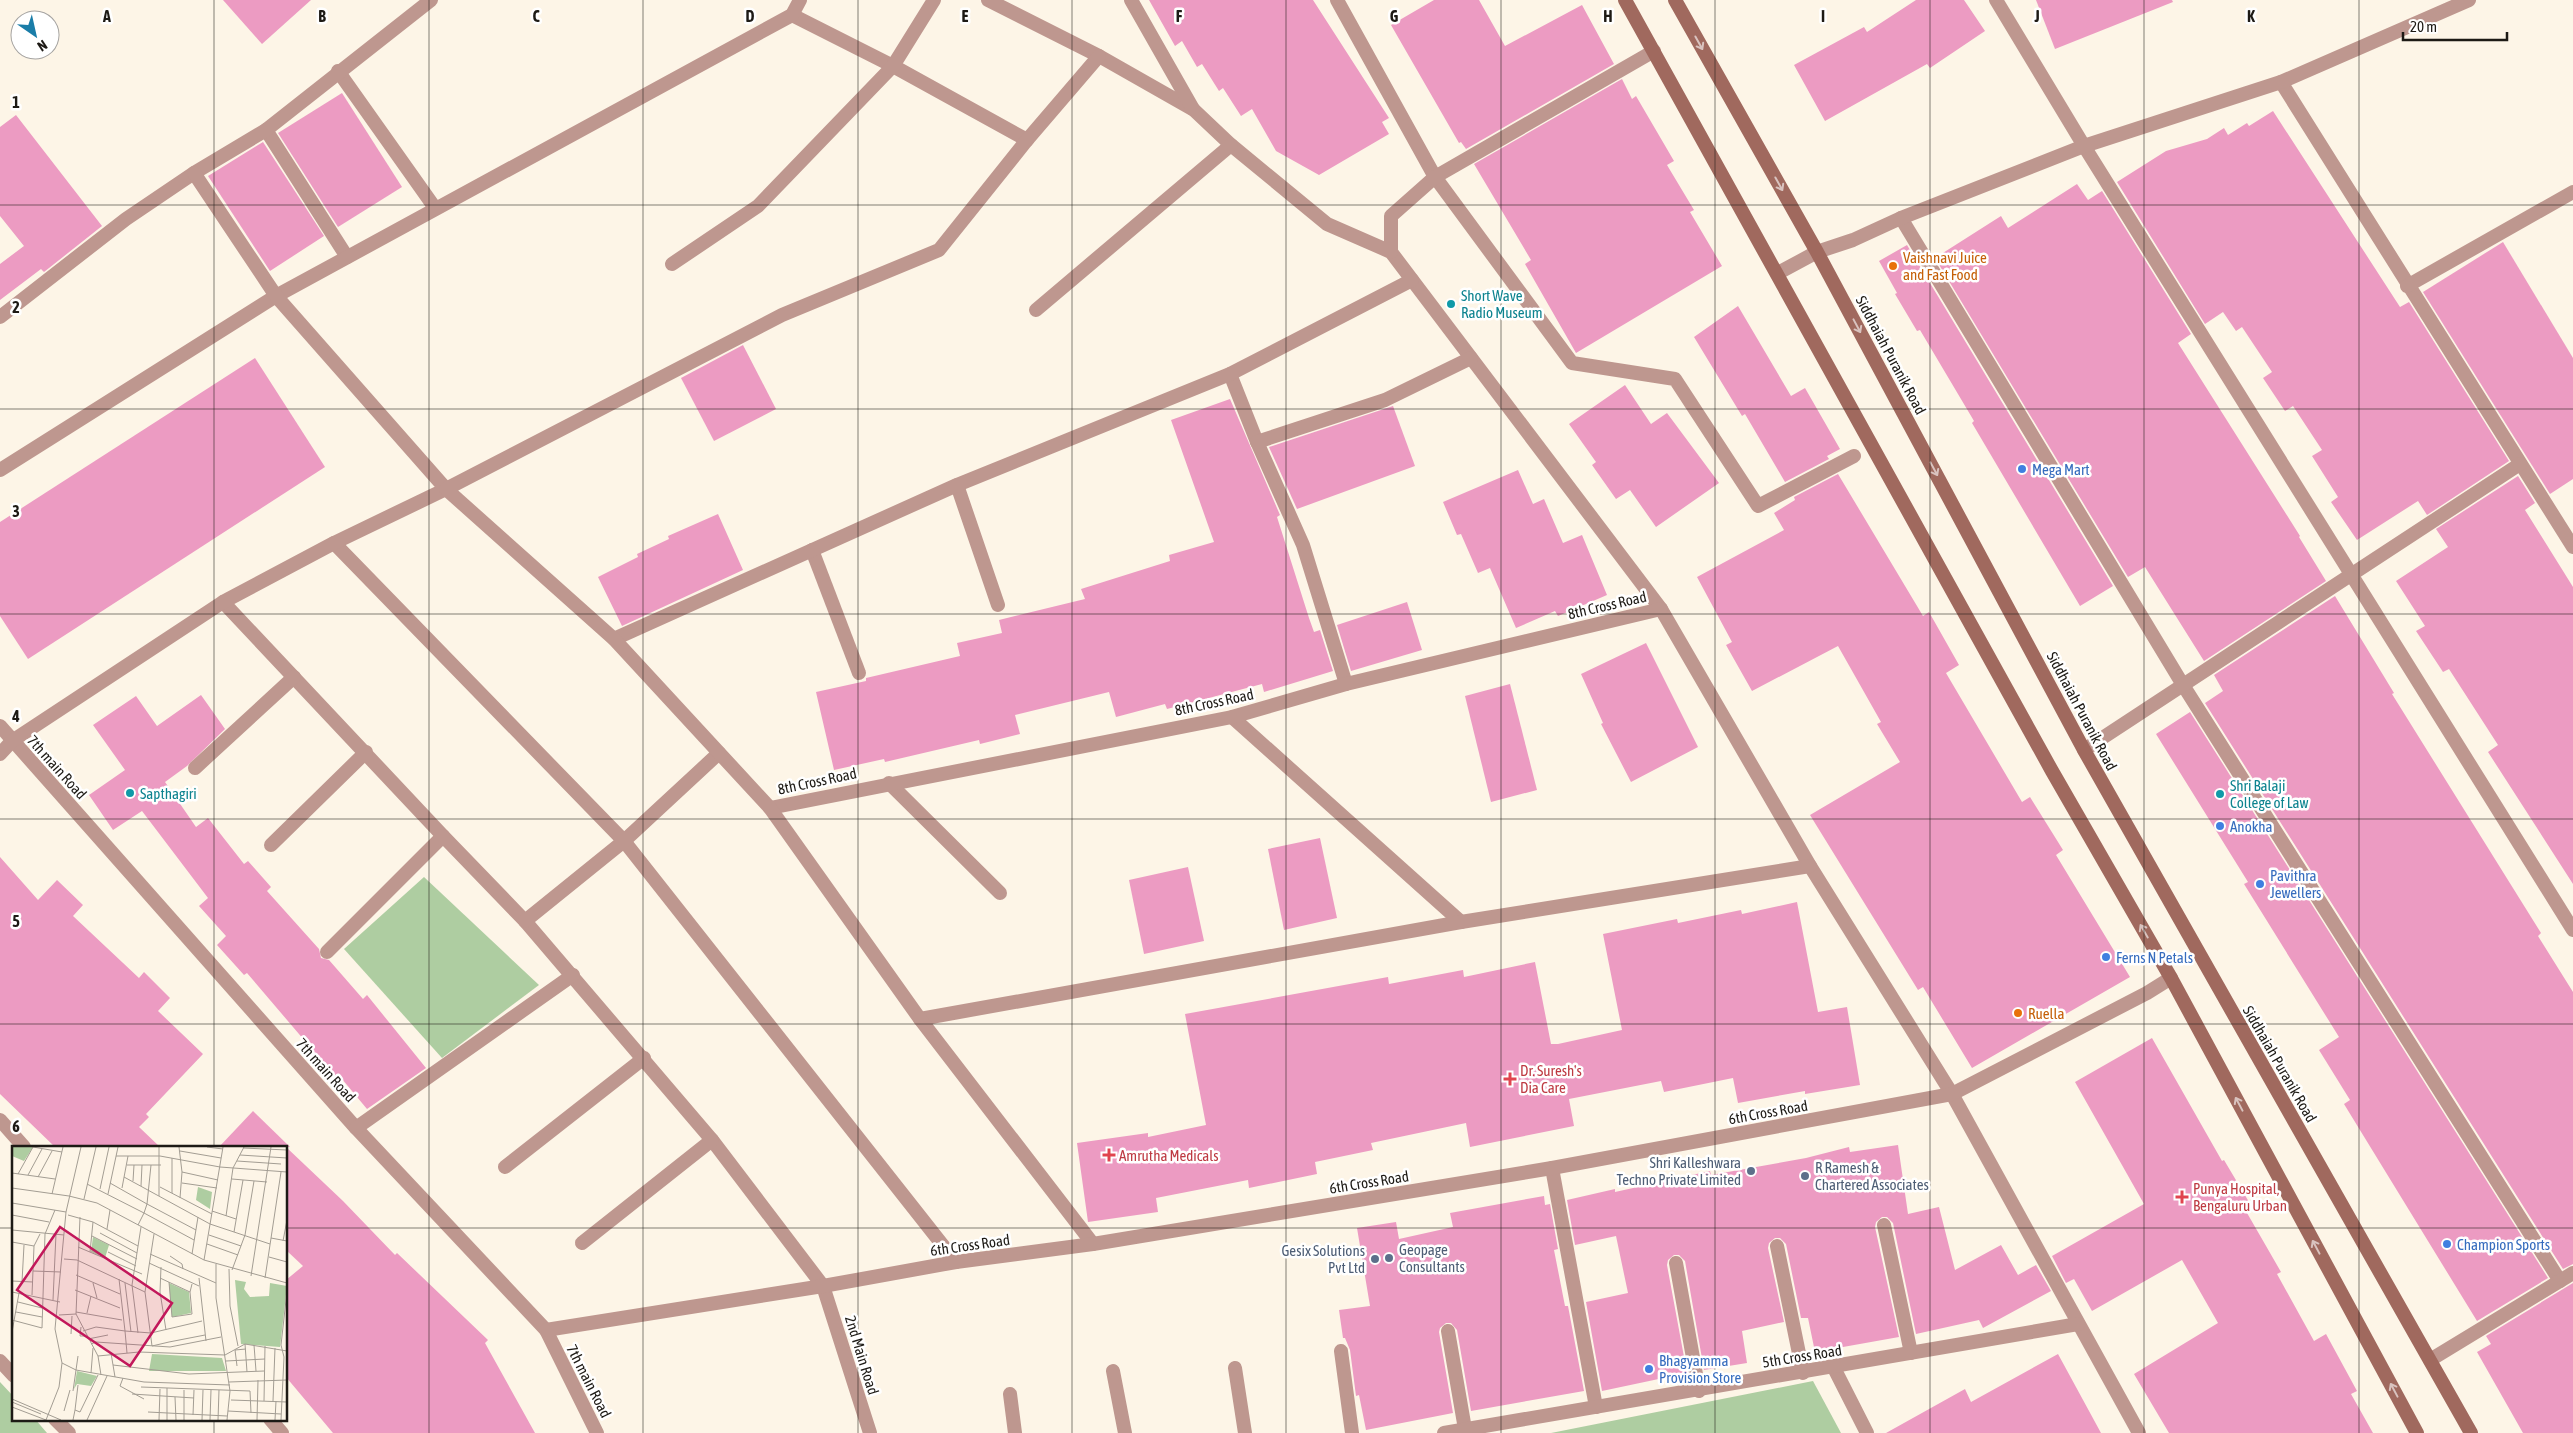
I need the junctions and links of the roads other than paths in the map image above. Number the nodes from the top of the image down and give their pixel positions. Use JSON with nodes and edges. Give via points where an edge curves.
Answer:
{"nodes":[{"id":1,"x":429,"y":0,"type":"edge"},
{"id":2,"x":800,"y":0,"type":"edge"},
{"id":3,"x":934,"y":0,"type":"edge"},
{"id":4,"x":1131,"y":0,"type":"edge"},
{"id":5,"x":1337,"y":0,"type":"edge"},
{"id":6,"x":1625,"y":0,"type":"edge"},
{"id":7,"x":1675,"y":0,"type":"edge"},
{"id":8,"x":1996,"y":0,"type":"edge"},
{"id":9,"x":2469,"y":0,"type":"edge"},
{"id":10,"x":996,"y":2,"type":"edge"},
{"id":11,"x":792,"y":16,"type":"junction"},
{"id":12,"x":1654,"y":50,"type":"junction"},
{"id":13,"x":1099,"y":56,"type":"junction"},
{"id":14,"x":893,"y":66,"type":"junction"},
{"id":15,"x":338,"y":72,"type":"junction"},
{"id":16,"x":2281,"y":82,"type":"junction"},
{"id":17,"x":1194,"y":110,"type":"junction"},
{"id":18,"x":266,"y":130,"type":"junction"},
{"id":19,"x":1027,"y":140,"type":"junction"},
{"id":20,"x":1231,"y":146,"type":"junction"},
{"id":21,"x":2084,"y":146,"type":"junction"},
{"id":22,"x":194,"y":173,"type":"junction"},
{"id":23,"x":1435,"y":177,"type":"junction"},
{"id":24,"x":2573,"y":192,"type":"edge"},
{"id":25,"x":435,"y":208,"type":"junction"},
{"id":26,"x":1901,"y":218,"type":"junction"},
{"id":27,"x":1391,"y":252,"type":"junction"},
{"id":28,"x":1817,"y":252,"type":"junction"},
{"id":29,"x":347,"y":257,"type":"junction"},
{"id":30,"x":672,"y":264,"type":"dead end"},
{"id":31,"x":1778,"y":273,"type":"junction"},
{"id":32,"x":1412,"y":280,"type":"junction"},
{"id":33,"x":2407,"y":286,"type":"junction"},
{"id":34,"x":276,"y":296,"type":"junction"},
{"id":35,"x":1036,"y":310,"type":"dead end"},
{"id":36,"x":0,"y":318,"type":"edge"},
{"id":37,"x":1471,"y":358,"type":"junction"},
{"id":38,"x":1230,"y":374,"type":"junction"},
{"id":39,"x":1257,"y":442,"type":"junction"},
{"id":40,"x":1854,"y":456,"type":"dead end"},
{"id":41,"x":2520,"y":464,"type":"junction"},
{"id":42,"x":0,"y":470,"type":"edge"},
{"id":43,"x":956,"y":485,"type":"junction"},
{"id":44,"x":446,"y":489,"type":"junction"},
{"id":45,"x":334,"y":543,"type":"junction"},
{"id":46,"x":2573,"y":547,"type":"edge"},
{"id":47,"x":812,"y":550,"type":"junction"},
{"id":48,"x":2352,"y":574,"type":"junction"},
{"id":49,"x":223,"y":602,"type":"junction"},
{"id":50,"x":998,"y":605,"type":"dead end"},
{"id":51,"x":1661,"y":609,"type":"junction"},
{"id":52,"x":614,"y":639,"type":"junction"},
{"id":53,"x":859,"y":673,"type":"dead end"},
{"id":54,"x":294,"y":676,"type":"junction"},
{"id":55,"x":1346,"y":684,"type":"junction"},
{"id":56,"x":2183,"y":685,"type":"junction"},
{"id":57,"x":1232,"y":717,"type":"junction"},
{"id":58,"x":0,"y":726,"type":"edge"},
{"id":59,"x":12,"y":740,"type":"junction"},
{"id":60,"x":2084,"y":750,"type":"junction"},
{"id":61,"x":366,"y":752,"type":"junction"},
{"id":62,"x":719,"y":753,"type":"junction"},
{"id":63,"x":0,"y":754,"type":"edge"},
{"id":64,"x":195,"y":768,"type":"dead end"},
{"id":65,"x":888,"y":783,"type":"junction"},
{"id":66,"x":770,"y":808,"type":"junction"},
{"id":67,"x":443,"y":836,"type":"junction"},
{"id":68,"x":624,"y":841,"type":"junction"},
{"id":69,"x":271,"y":846,"type":"dead end"},
{"id":70,"x":1810,"y":866,"type":"junction"},
{"id":71,"x":1000,"y":893,"type":"dead end"},
{"id":72,"x":526,"y":920,"type":"junction"},
{"id":73,"x":1460,"y":922,"type":"junction"},
{"id":74,"x":2573,"y":930,"type":"edge"},
{"id":75,"x":327,"y":952,"type":"dead end"},
{"id":76,"x":573,"y":976,"type":"junction"},
{"id":77,"x":2171,"y":978,"type":"junction"},
{"id":78,"x":920,"y":1019,"type":"junction"},
{"id":79,"x":644,"y":1058,"type":"junction"},
{"id":80,"x":1952,"y":1094,"type":"junction"},
{"id":81,"x":0,"y":1120,"type":"edge"},
{"id":82,"x":356,"y":1128,"type":"junction"},
{"id":83,"x":712,"y":1140,"type":"junction"},
{"id":84,"x":23,"y":1146,"type":"edge"},
{"id":85,"x":505,"y":1167,"type":"dead end"},
{"id":86,"x":1552,"y":1168,"type":"junction"},
{"id":87,"x":1884,"y":1225,"type":"dead end"},
{"id":88,"x":582,"y":1243,"type":"dead end"},
{"id":89,"x":1093,"y":1244,"type":"junction"},
{"id":90,"x":1777,"y":1246,"type":"dead end"},
{"id":91,"x":956,"y":1262,"type":"junction"},
{"id":92,"x":1676,"y":1263,"type":"dead end"},
{"id":93,"x":2573,"y":1273,"type":"edge"},
{"id":94,"x":2560,"y":1281,"type":"junction"},
{"id":95,"x":823,"y":1286,"type":"junction"},
{"id":96,"x":2078,"y":1324,"type":"junction"},
{"id":97,"x":546,"y":1330,"type":"junction"},
{"id":98,"x":1448,"y":1331,"type":"dead end"},
{"id":99,"x":1341,"y":1351,"type":"dead end"},
{"id":100,"x":1911,"y":1353,"type":"junction"},
{"id":101,"x":2430,"y":1360,"type":"junction"},
{"id":102,"x":0,"y":1361,"type":"edge"},
{"id":103,"x":1235,"y":1368,"type":"dead end"},
{"id":104,"x":1834,"y":1368,"type":"junction"},
{"id":105,"x":1113,"y":1371,"type":"dead end"},
{"id":106,"x":1803,"y":1373,"type":"junction"},
{"id":107,"x":12,"y":1374,"type":"edge"},
{"id":108,"x":1699,"y":1391,"type":"junction"},
{"id":109,"x":1010,"y":1394,"type":"dead end"},
{"id":110,"x":1596,"y":1407,"type":"junction"},
{"id":111,"x":56,"y":1420,"type":"edge"},
{"id":112,"x":271,"y":1420,"type":"edge"},
{"id":113,"x":1523,"y":1427,"type":"edge"},
{"id":114,"x":1465,"y":1429,"type":"junction"},
{"id":115,"x":865,"y":1432,"type":"edge"},
{"id":116,"x":68,"y":1433,"type":"edge"},
{"id":117,"x":282,"y":1433,"type":"edge"},
{"id":118,"x":597,"y":1433,"type":"edge"},
{"id":119,"x":1015,"y":1433,"type":"edge"},
{"id":120,"x":1125,"y":1433,"type":"edge"},
{"id":121,"x":1245,"y":1433,"type":"edge"},
{"id":122,"x":1352,"y":1433,"type":"edge"},
{"id":123,"x":1444,"y":1433,"type":"edge"},
{"id":124,"x":1867,"y":1433,"type":"edge"},
{"id":125,"x":2138,"y":1433,"type":"edge"},
{"id":126,"x":2417,"y":1433,"type":"edge"},
{"id":127,"x":2471,"y":1433,"type":"edge"}],
"edges":[{"from":1,"to":15,"type":"street"},
{"from":2,"to":11,"type":"street"},
{"from":3,"to":14,"type":"street"},
{"from":4,"to":17,"type":"street"},
{"from":5,"to":23,"type":"street"},
{"from":6,"to":12,"type":"main road"},
{"from":7,"to":28,"type":"main road","name":"Siddhaiah Puranik Road","one_way":true},
{"from":8,"to":21,"type":"street"},
{"from":9,"to":16,"type":"street"},
{"from":10,"to":13,"type":"street"},
{"from":11,"to":14,"type":"street"},
{"from":11,"to":25,"type":"street"},
{"from":12,"to":23,"type":"street"},
{"from":12,"to":31,"type":"main road"},
{"from":13,"to":17,"type":"street"},
{"from":13,"to":19,"type":"street"},
{"from":14,"to":19,"type":"street"},
{"from":14,"to":30,"type":"street","via":[[758,206]]},
{"from":15,"to":18,"type":"street"},
{"from":15,"to":25,"type":"street"},
{"from":16,"to":21,"type":"street"},
{"from":16,"to":33,"type":"street"},
{"from":17,"to":20,"type":"street"},
{"from":18,"to":22,"type":"street"},
{"from":18,"to":29,"type":"street"},
{"from":19,"to":44,"type":"street","via":[[939,250],[782,315]]},
{"from":20,"to":27,"type":"street","via":[[1327,224]]},
{"from":20,"to":35,"type":"street"},
{"from":21,"to":26,"type":"street"},
{"from":21,"to":48,"type":"street"},
{"from":22,"to":34,"type":"street"},
{"from":22,"to":36,"type":"street","via":[[126,219]]},
{"from":23,"to":27,"type":"street","via":[[1392,216]]},
{"from":23,"to":40,"type":"street","via":[[1572,363],[1675,379],[1758,506]]},
{"from":24,"to":33,"type":"street"},
{"from":25,"to":29,"type":"street"},
{"from":26,"to":28,"type":"street"},
{"from":26,"to":56,"type":"street"},
{"from":27,"to":32,"type":"street"},
{"from":28,"to":31,"type":"street"},
{"from":28,"to":60,"type":"main road","name":"Siddhaiah Puranik Road","one_way":true},
{"from":29,"to":34,"type":"street"},
{"from":77,"to":31,"type":"main road","one_way":true,"via":[[2052,771]]},
{"from":32,"to":37,"type":"street"},
{"from":32,"to":38,"type":"street"},
{"from":33,"to":41,"type":"street"},
{"from":34,"to":42,"type":"street"},
{"from":34,"to":44,"type":"street"},
{"from":37,"to":39,"type":"street","via":[[1385,400]]},
{"from":37,"to":51,"type":"street"},
{"from":38,"to":39,"type":"street"},
{"from":38,"to":43,"type":"street"},
{"from":39,"to":55,"type":"street","via":[[1303,545]]},
{"from":41,"to":46,"type":"street"},
{"from":41,"to":48,"type":"street"},
{"from":43,"to":47,"type":"street"},
{"from":43,"to":50,"type":"street"},
{"from":44,"to":45,"type":"street"},
{"from":44,"to":52,"type":"street"},
{"from":45,"to":49,"type":"street"},
{"from":45,"to":68,"type":"street"},
{"from":47,"to":52,"type":"street"},
{"from":47,"to":53,"type":"street"},
{"from":48,"to":56,"type":"street"},
{"from":48,"to":74,"type":"street"},
{"from":49,"to":54,"type":"street","name":"2nd Main Road"},
{"from":49,"to":59,"type":"street"},
{"from":51,"to":55,"type":"street","name":"8th Cross Road"},
{"from":51,"to":70,"type":"street"},
{"from":52,"to":62,"type":"street"},
{"from":54,"to":61,"type":"street","name":"2nd Main Road"},
{"from":54,"to":64,"type":"street"},
{"from":55,"to":57,"type":"street","name":"8th Cross Road"},
{"from":56,"to":60,"type":"street"},
{"from":56,"to":94,"type":"street"},
{"from":57,"to":65,"type":"street","name":"8th Cross Road"},
{"from":57,"to":73,"type":"street"},
{"from":58,"to":59,"type":"street","name":"7th main Road"},
{"from":59,"to":63,"type":"street"},
{"from":59,"to":82,"type":"street","name":"7th main Road"},
{"from":60,"to":101,"type":"main road","name":"Siddhaiah Puranik Road"},
{"from":61,"to":67,"type":"street","name":"2nd Main Road"},
{"from":61,"to":69,"type":"street"},
{"from":62,"to":66,"type":"street"},
{"from":62,"to":68,"type":"street"},
{"from":65,"to":66,"type":"street","name":"8th Cross Road"},
{"from":65,"to":71,"type":"street"},
{"from":66,"to":78,"type":"street"},
{"from":67,"to":72,"type":"street","name":"2nd Main Road"},
{"from":67,"to":75,"type":"street"},
{"from":68,"to":72,"type":"street"},
{"from":68,"to":91,"type":"street"},
{"from":70,"to":73,"type":"street"},
{"from":70,"to":80,"type":"street"},
{"from":72,"to":76,"type":"street","name":"2nd Main Road"},
{"from":73,"to":78,"type":"street"},
{"from":76,"to":79,"type":"street","name":"2nd Main Road"},
{"from":76,"to":82,"type":"street"},
{"from":77,"to":80,"type":"street","name":"6th Cross Road"},
{"from":126,"to":77,"type":"main road","one_way":true},
{"from":78,"to":89,"type":"street"},
{"from":79,"to":83,"type":"street","name":"2nd Main Road"},
{"from":79,"to":85,"type":"street"},
{"from":80,"to":86,"type":"street","name":"6th Cross Road"},
{"from":80,"to":96,"type":"street"},
{"from":81,"to":84,"type":"street"},
{"from":82,"to":97,"type":"street","name":"7th main Road"},
{"from":83,"to":88,"type":"street"},
{"from":83,"to":95,"type":"street","name":"2nd Main Road"},
{"from":86,"to":89,"type":"street","name":"6th Cross Road"},
{"from":86,"to":110,"type":"street"},
{"from":87,"to":100,"type":"street"},
{"from":89,"to":91,"type":"street","name":"6th Cross Road"},
{"from":90,"to":106,"type":"street"},
{"from":91,"to":95,"type":"street","name":"6th Cross Road"},
{"from":92,"to":108,"type":"street"},
{"from":93,"to":94,"type":"street"},
{"from":94,"to":101,"type":"street"},
{"from":95,"to":97,"type":"street","name":"6th Cross Road"},
{"from":95,"to":115,"type":"street","name":"2nd Main Road"},
{"from":96,"to":100,"type":"street","name":"5th Cross Road"},
{"from":96,"to":125,"type":"street"},
{"from":97,"to":118,"type":"street","name":"7th main Road"},
{"from":98,"to":114,"type":"street"},
{"from":99,"to":122,"type":"street"},
{"from":100,"to":104,"type":"street","name":"5th Cross Road"},
{"from":101,"to":127,"type":"main road","name":"Siddhaiah Puranik Road"},
{"from":102,"to":107,"type":"street"},
{"from":103,"to":121,"type":"street"},
{"from":104,"to":106,"type":"street","name":"5th Cross Road"},
{"from":104,"to":124,"type":"street"},
{"from":105,"to":120,"type":"street"},
{"from":106,"to":108,"type":"street","name":"5th Cross Road"},
{"from":108,"to":110,"type":"street","name":"5th Cross Road"},
{"from":109,"to":119,"type":"street"},
{"from":110,"to":113,"type":"street","name":"5th Cross Road"},
{"from":111,"to":116,"type":"street"},
{"from":112,"to":117,"type":"street"},
{"from":113,"to":114,"type":"street","name":"5th Cross Road"},
{"from":114,"to":123,"type":"street","name":"5th Cross Road"}]}
